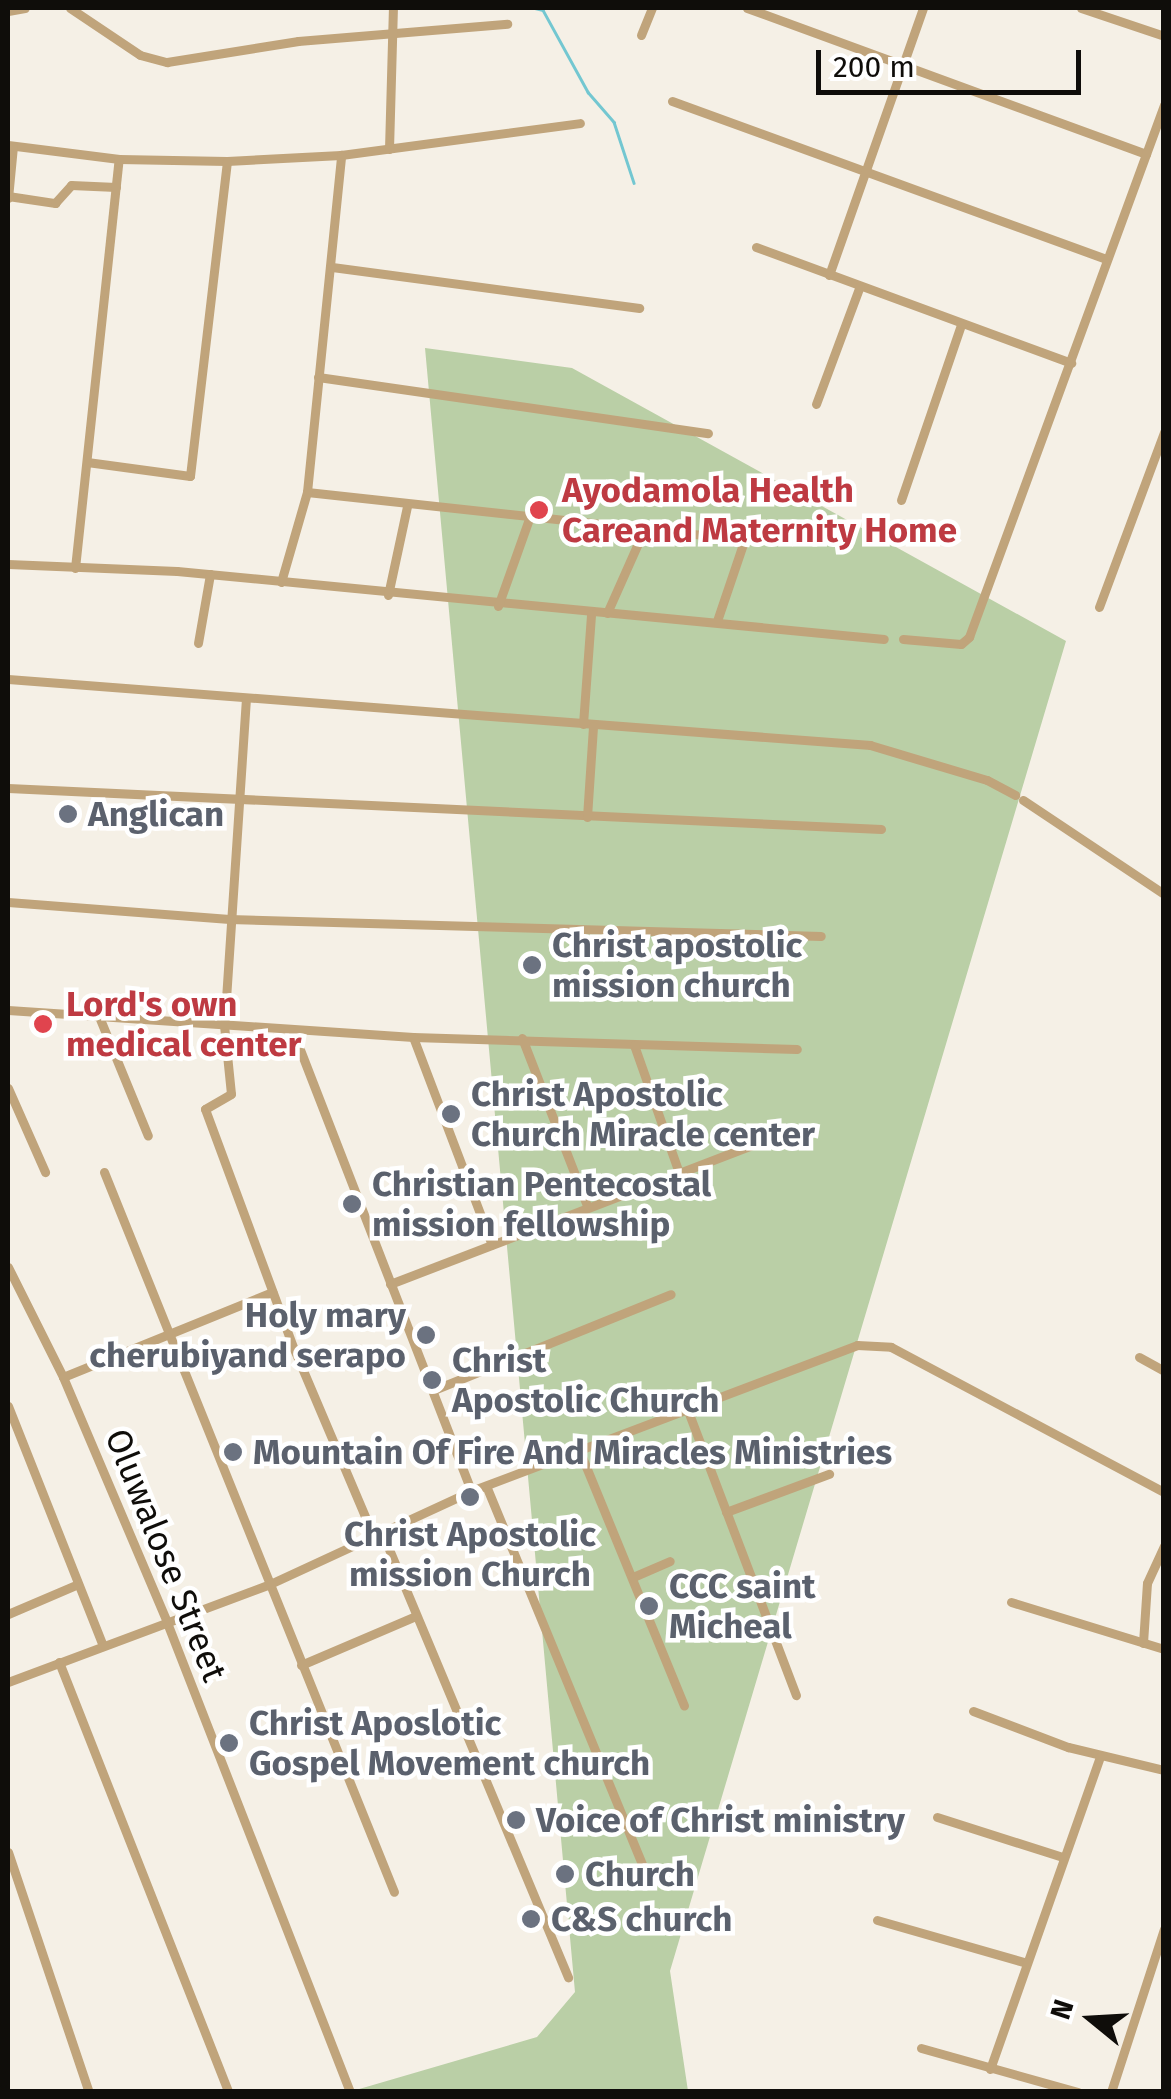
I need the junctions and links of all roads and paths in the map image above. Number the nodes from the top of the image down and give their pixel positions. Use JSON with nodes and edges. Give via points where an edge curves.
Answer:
{"nodes":[{"id":1,"x":25,"y":8,"type":"edge"},
{"id":2,"x":70,"y":8,"type":"edge"},
{"id":3,"x":393,"y":8,"type":"edge"},
{"id":4,"x":652,"y":8,"type":"edge"},
{"id":5,"x":747,"y":8,"type":"edge"},
{"id":6,"x":923,"y":8,"type":"edge"},
{"id":7,"x":1082,"y":8,"type":"edge"},
{"id":8,"x":8,"y":11,"type":"edge"},
{"id":9,"x":508,"y":24,"type":"dead end"},
{"id":10,"x":394,"y":34,"type":"junction"},
{"id":11,"x":642,"y":35,"type":"dead end"},
{"id":12,"x":1164,"y":36,"type":"edge"},
{"id":13,"x":903,"y":65,"type":"junction"},
{"id":14,"x":672,"y":101,"type":"dead end"},
{"id":15,"x":1164,"y":105,"type":"edge"},
{"id":16,"x":580,"y":123,"type":"dead end"},
{"id":17,"x":10,"y":146,"type":"edge"},
{"id":18,"x":388,"y":149,"type":"junction"},
{"id":19,"x":341,"y":154,"type":"junction"},
{"id":20,"x":1146,"y":154,"type":"junction"},
{"id":21,"x":119,"y":160,"type":"junction"},
{"id":22,"x":227,"y":161,"type":"junction"},
{"id":23,"x":864,"y":173,"type":"junction"},
{"id":24,"x":116,"y":188,"type":"junction"},
{"id":25,"x":8,"y":198,"type":"edge"},
{"id":26,"x":756,"y":247,"type":"dead end"},
{"id":27,"x":1106,"y":259,"type":"junction"},
{"id":28,"x":332,"y":268,"type":"junction"},
{"id":29,"x":829,"y":274,"type":"junction"},
{"id":30,"x":860,"y":286,"type":"junction"},
{"id":31,"x":639,"y":308,"type":"dead end"},
{"id":32,"x":961,"y":326,"type":"junction"},
{"id":33,"x":1071,"y":363,"type":"junction"},
{"id":34,"x":318,"y":377,"type":"junction"},
{"id":35,"x":816,"y":404,"type":"dead end"},
{"id":36,"x":708,"y":432,"type":"dead end"},
{"id":37,"x":1164,"y":432,"type":"edge"},
{"id":38,"x":87,"y":462,"type":"junction"},
{"id":39,"x":308,"y":492,"type":"junction"},
{"id":40,"x":901,"y":500,"type":"dead end"},
{"id":41,"x":407,"y":506,"type":"junction"},
{"id":42,"x":529,"y":519,"type":"junction"},
{"id":43,"x":643,"y":532,"type":"junction"},
{"id":44,"x":8,"y":564,"type":"edge"},
{"id":45,"x":74,"y":568,"type":"junction"},
{"id":46,"x":210,"y":574,"type":"junction"},
{"id":47,"x":282,"y":582,"type":"junction"},
{"id":48,"x":388,"y":595,"type":"junction"},
{"id":49,"x":498,"y":606,"type":"junction"},
{"id":50,"x":1098,"y":608,"type":"dead end"},
{"id":51,"x":607,"y":613,"type":"junction"},
{"id":52,"x":591,"y":614,"type":"junction"},
{"id":53,"x":717,"y":621,"type":"junction"},
{"id":54,"x":884,"y":639,"type":"dead end"},
{"id":55,"x":902,"y":639,"type":"dead end"},
{"id":56,"x":198,"y":643,"type":"dead end"},
{"id":57,"x":8,"y":680,"type":"edge"},
{"id":58,"x":246,"y":698,"type":"junction"},
{"id":59,"x":588,"y":725,"type":"junction"},
{"id":60,"x":8,"y":788,"type":"edge"},
{"id":61,"x":240,"y":802,"type":"junction"},
{"id":62,"x":587,"y":817,"type":"junction"},
{"id":63,"x":881,"y":829,"type":"dead end"},
{"id":64,"x":1164,"y":894,"type":"edge"},
{"id":65,"x":8,"y":902,"type":"edge"},
{"id":66,"x":229,"y":919,"type":"junction"},
{"id":67,"x":821,"y":936,"type":"dead end"},
{"id":68,"x":8,"y":1010,"type":"edge"},
{"id":69,"x":100,"y":1019,"type":"junction"},
{"id":70,"x":224,"y":1024,"type":"junction"},
{"id":71,"x":292,"y":1029,"type":"junction"},
{"id":72,"x":414,"y":1037,"type":"junction"},
{"id":73,"x":522,"y":1038,"type":"junction"},
{"id":74,"x":634,"y":1045,"type":"junction"},
{"id":75,"x":796,"y":1049,"type":"dead end"},
{"id":76,"x":8,"y":1088,"type":"edge"},
{"id":77,"x":789,"y":1131,"type":"dead end"},
{"id":78,"x":148,"y":1136,"type":"dead end"},
{"id":79,"x":678,"y":1170,"type":"junction"},
{"id":80,"x":45,"y":1172,"type":"dead end"},
{"id":81,"x":104,"y":1172,"type":"dead end"},
{"id":82,"x":588,"y":1206,"type":"junction"},
{"id":83,"x":492,"y":1245,"type":"junction"},
{"id":84,"x":8,"y":1268,"type":"edge"},
{"id":85,"x":390,"y":1284,"type":"junction"},
{"id":86,"x":272,"y":1292,"type":"junction"},
{"id":87,"x":671,"y":1294,"type":"dead end"},
{"id":88,"x":170,"y":1332,"type":"junction"},
{"id":89,"x":1139,"y":1357,"type":"dead end"},
{"id":90,"x":1164,"y":1370,"type":"edge"},
{"id":91,"x":63,"y":1376,"type":"junction"},
{"id":92,"x":436,"y":1388,"type":"junction"},
{"id":93,"x":8,"y":1406,"type":"edge"},
{"id":94,"x":688,"y":1412,"type":"junction"},
{"id":95,"x":580,"y":1452,"type":"junction"},
{"id":96,"x":829,"y":1474,"type":"dead end"},
{"id":97,"x":487,"y":1488,"type":"junction"},
{"id":98,"x":471,"y":1491,"type":"junction"},
{"id":99,"x":1164,"y":1492,"type":"edge"},
{"id":100,"x":726,"y":1512,"type":"junction"},
{"id":101,"x":378,"y":1533,"type":"junction"},
{"id":102,"x":1164,"y":1546,"type":"edge"},
{"id":103,"x":670,"y":1561,"type":"dead end"},
{"id":104,"x":633,"y":1577,"type":"junction"},
{"id":105,"x":78,"y":1584,"type":"junction"},
{"id":106,"x":270,"y":1584,"type":"junction"},
{"id":107,"x":1010,"y":1602,"type":"dead end"},
{"id":108,"x":8,"y":1614,"type":"edge"},
{"id":109,"x":416,"y":1616,"type":"junction"},
{"id":110,"x":166,"y":1620,"type":"junction"},
{"id":111,"x":1143,"y":1643,"type":"junction"},
{"id":112,"x":103,"y":1646,"type":"junction"},
{"id":113,"x":1164,"y":1649,"type":"edge"},
{"id":114,"x":59,"y":1662,"type":"junction"},
{"id":115,"x":301,"y":1665,"type":"junction"},
{"id":116,"x":8,"y":1682,"type":"edge"},
{"id":117,"x":796,"y":1695,"type":"dead end"},
{"id":118,"x":684,"y":1706,"type":"dead end"},
{"id":119,"x":973,"y":1711,"type":"dead end"},
{"id":120,"x":1100,"y":1757,"type":"junction"},
{"id":121,"x":1164,"y":1770,"type":"edge"},
{"id":122,"x":937,"y":1818,"type":"dead end"},
{"id":123,"x":8,"y":1852,"type":"edge"},
{"id":124,"x":1062,"y":1857,"type":"junction"},
{"id":125,"x":646,"y":1873,"type":"dead end"},
{"id":126,"x":394,"y":1892,"type":"dead end"},
{"id":127,"x":877,"y":1920,"type":"dead end"},
{"id":128,"x":1164,"y":1930,"type":"edge"},
{"id":129,"x":1024,"y":1962,"type":"junction"},
{"id":130,"x":568,"y":1978,"type":"dead end"},
{"id":131,"x":920,"y":2048,"type":"dead end"},
{"id":132,"x":990,"y":2069,"type":"junction"},
{"id":133,"x":89,"y":2092,"type":"edge"},
{"id":134,"x":228,"y":2092,"type":"edge"},
{"id":135,"x":350,"y":2092,"type":"edge"},
{"id":136,"x":1078,"y":2092,"type":"edge"},
{"id":137,"x":1111,"y":2092,"type":"edge"}],
"edges":[{"from":1,"to":8,"type":"street"},
{"from":2,"to":10,"type":"street","via":[[140,55],[167,62]]},
{"from":3,"to":10,"type":"street"},
{"from":4,"to":11,"type":"street"},
{"from":5,"to":13,"type":"street"},
{"from":6,"to":13,"type":"street"},
{"from":7,"to":12,"type":"street"},
{"from":9,"to":10,"type":"street"},
{"from":10,"to":18,"type":"street"},
{"from":13,"to":20,"type":"street"},
{"from":13,"to":23,"type":"street"},
{"from":14,"to":23,"type":"street"},
{"from":15,"to":20,"type":"street"},
{"from":16,"to":18,"type":"street"},
{"from":17,"to":21,"type":"street"},
{"from":17,"to":25,"type":"street"},
{"from":18,"to":19,"type":"street"},
{"from":19,"to":22,"type":"street"},
{"from":19,"to":28,"type":"street"},
{"from":20,"to":27,"type":"street"},
{"from":21,"to":22,"type":"street"},
{"from":21,"to":24,"type":"street"},
{"from":22,"to":38,"type":"street","via":[[190,476]]},
{"from":23,"to":27,"type":"street"},
{"from":23,"to":29,"type":"street"},
{"from":24,"to":25,"type":"street","via":[[71,185],[55,203]]},
{"from":24,"to":38,"type":"street"},
{"from":26,"to":29,"type":"street"},
{"from":27,"to":33,"type":"street"},
{"from":28,"to":31,"type":"street"},
{"from":28,"to":34,"type":"street"},
{"from":29,"to":30,"type":"street"},
{"from":30,"to":32,"type":"street"},
{"from":30,"to":35,"type":"street"},
{"from":32,"to":33,"type":"street"},
{"from":32,"to":40,"type":"street"},
{"from":33,"to":55,"type":"street","via":[[969,636],[961,644]]},
{"from":34,"to":36,"type":"street"},
{"from":34,"to":39,"type":"street"},
{"from":37,"to":50,"type":"street"},
{"from":38,"to":45,"type":"street"},
{"from":39,"to":41,"type":"street"},
{"from":39,"to":47,"type":"street"},
{"from":41,"to":42,"type":"street"},
{"from":41,"to":48,"type":"street"},
{"from":42,"to":43,"type":"street"},
{"from":42,"to":49,"type":"street"},
{"from":43,"to":51,"type":"street"},
{"from":43,"to":53,"type":"street","via":[[742,541]]},
{"from":44,"to":45,"type":"street"},
{"from":45,"to":46,"type":"street"},
{"from":46,"to":47,"type":"street"},
{"from":46,"to":56,"type":"street"},
{"from":47,"to":48,"type":"street"},
{"from":48,"to":49,"type":"street"},
{"from":49,"to":52,"type":"street"},
{"from":51,"to":52,"type":"street"},
{"from":51,"to":53,"type":"street"},
{"from":52,"to":59,"type":"street"},
{"from":53,"to":54,"type":"street"},
{"from":57,"to":58,"type":"street"},
{"from":58,"to":59,"type":"street"},
{"from":58,"to":61,"type":"street"},
{"from":59,"to":62,"type":"street"},
{"from":59,"to":64,"type":"street","via":[[870,745],[987,780]]},
{"from":60,"to":61,"type":"street"},
{"from":61,"to":62,"type":"street"},
{"from":61,"to":66,"type":"street"},
{"from":62,"to":63,"type":"street"},
{"from":65,"to":66,"type":"street"},
{"from":66,"to":67,"type":"street"},
{"from":66,"to":70,"type":"street"},
{"from":68,"to":69,"type":"street"},
{"from":69,"to":70,"type":"street"},
{"from":69,"to":78,"type":"street"},
{"from":70,"to":71,"type":"street"},
{"from":70,"to":86,"type":"street","via":[[231,1094],[204,1109]]},
{"from":71,"to":72,"type":"street"},
{"from":71,"to":85,"type":"street"},
{"from":72,"to":73,"type":"street"},
{"from":72,"to":83,"type":"street"},
{"from":73,"to":74,"type":"street"},
{"from":73,"to":82,"type":"street"},
{"from":74,"to":75,"type":"street"},
{"from":74,"to":79,"type":"street"},
{"from":76,"to":80,"type":"street"},
{"from":77,"to":79,"type":"street"},
{"from":79,"to":82,"type":"street"},
{"from":81,"to":88,"type":"street"},
{"from":82,"to":83,"type":"street"},
{"from":83,"to":85,"type":"street"},
{"from":84,"to":91,"type":"street","name":"Oluwalose Street"},
{"from":85,"to":92,"type":"street"},
{"from":86,"to":88,"type":"street"},
{"from":86,"to":101,"type":"street","via":[[368,1524]]},
{"from":87,"to":92,"type":"street"},
{"from":88,"to":91,"type":"street"},
{"from":88,"to":106,"type":"street"},
{"from":89,"to":90,"type":"street"},
{"from":91,"to":110,"type":"street","name":"Oluwalose Street"},
{"from":92,"to":98,"type":"street"},
{"from":93,"to":105,"type":"street"},
{"from":94,"to":95,"type":"street"},
{"from":94,"to":99,"type":"street","via":[[876,1344]]},
{"from":94,"to":100,"type":"street"},
{"from":95,"to":97,"type":"street"},
{"from":95,"to":104,"type":"street"},
{"from":96,"to":100,"type":"street"},
{"from":97,"to":98,"type":"street"},
{"from":97,"to":125,"type":"street"},
{"from":98,"to":101,"type":"street"},
{"from":100,"to":117,"type":"street"},
{"from":101,"to":106,"type":"street"},
{"from":101,"to":109,"type":"street"},
{"from":102,"to":111,"type":"street","via":[[1148,1577]]},
{"from":103,"to":104,"type":"street"},
{"from":104,"to":118,"type":"street"},
{"from":105,"to":108,"type":"street"},
{"from":105,"to":112,"type":"street"},
{"from":106,"to":110,"type":"street"},
{"from":106,"to":115,"type":"street"},
{"from":107,"to":111,"type":"street"},
{"from":109,"to":115,"type":"street"},
{"from":109,"to":130,"type":"street"},
{"from":110,"to":112,"type":"street"},
{"from":110,"to":135,"type":"street","name":"Oluwalose Street"},
{"from":111,"to":113,"type":"street"},
{"from":112,"to":114,"type":"street"},
{"from":114,"to":116,"type":"street"},
{"from":114,"to":134,"type":"street"},
{"from":115,"to":126,"type":"street"},
{"from":119,"to":120,"type":"street"},
{"from":120,"to":121,"type":"street"},
{"from":120,"to":124,"type":"street"},
{"from":122,"to":124,"type":"street"},
{"from":123,"to":133,"type":"street"},
{"from":124,"to":129,"type":"street"},
{"from":127,"to":129,"type":"street"},
{"from":128,"to":137,"type":"street"},
{"from":129,"to":132,"type":"street"},
{"from":131,"to":132,"type":"street"},
{"from":132,"to":136,"type":"street"}]}
